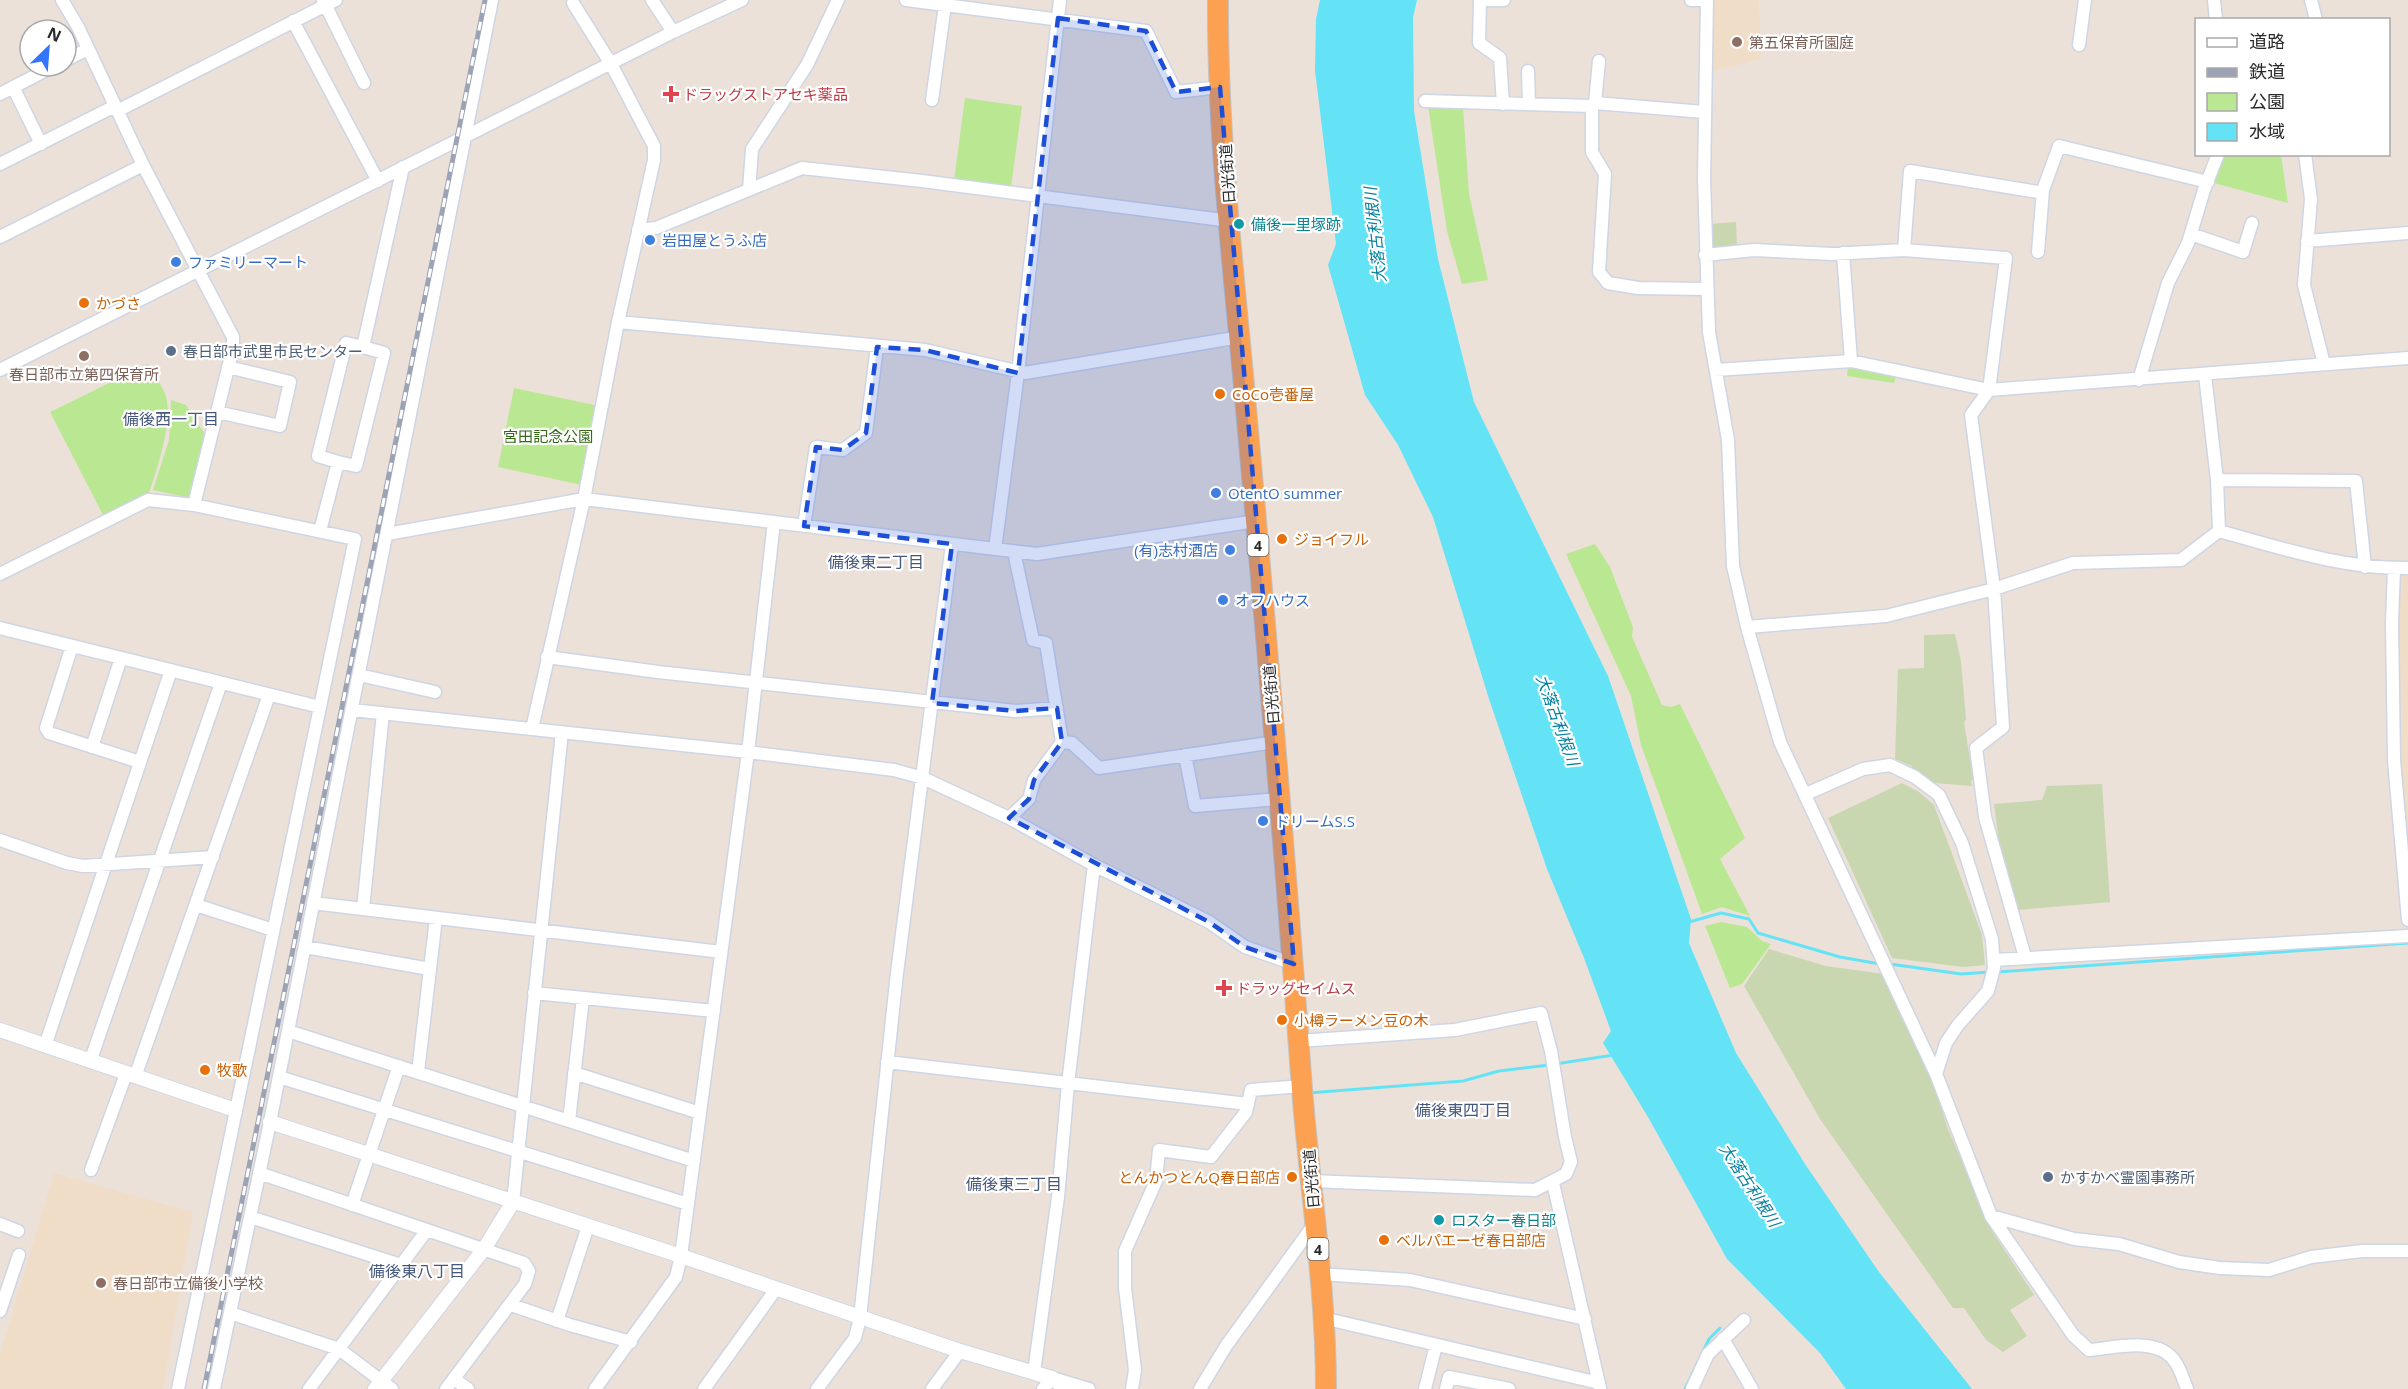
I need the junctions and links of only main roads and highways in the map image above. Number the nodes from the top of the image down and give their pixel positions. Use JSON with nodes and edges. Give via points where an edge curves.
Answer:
{"nodes":[{"id":1,"x":1218,"y":0,"type":"edge"},
{"id":2,"x":1326,"y":1389,"type":"edge"}],
"edges":[{"from":1,"to":2,"type":"highway","name":"日光街道","number":"4","via":[[1230,221],[1320,1274]]}]}
